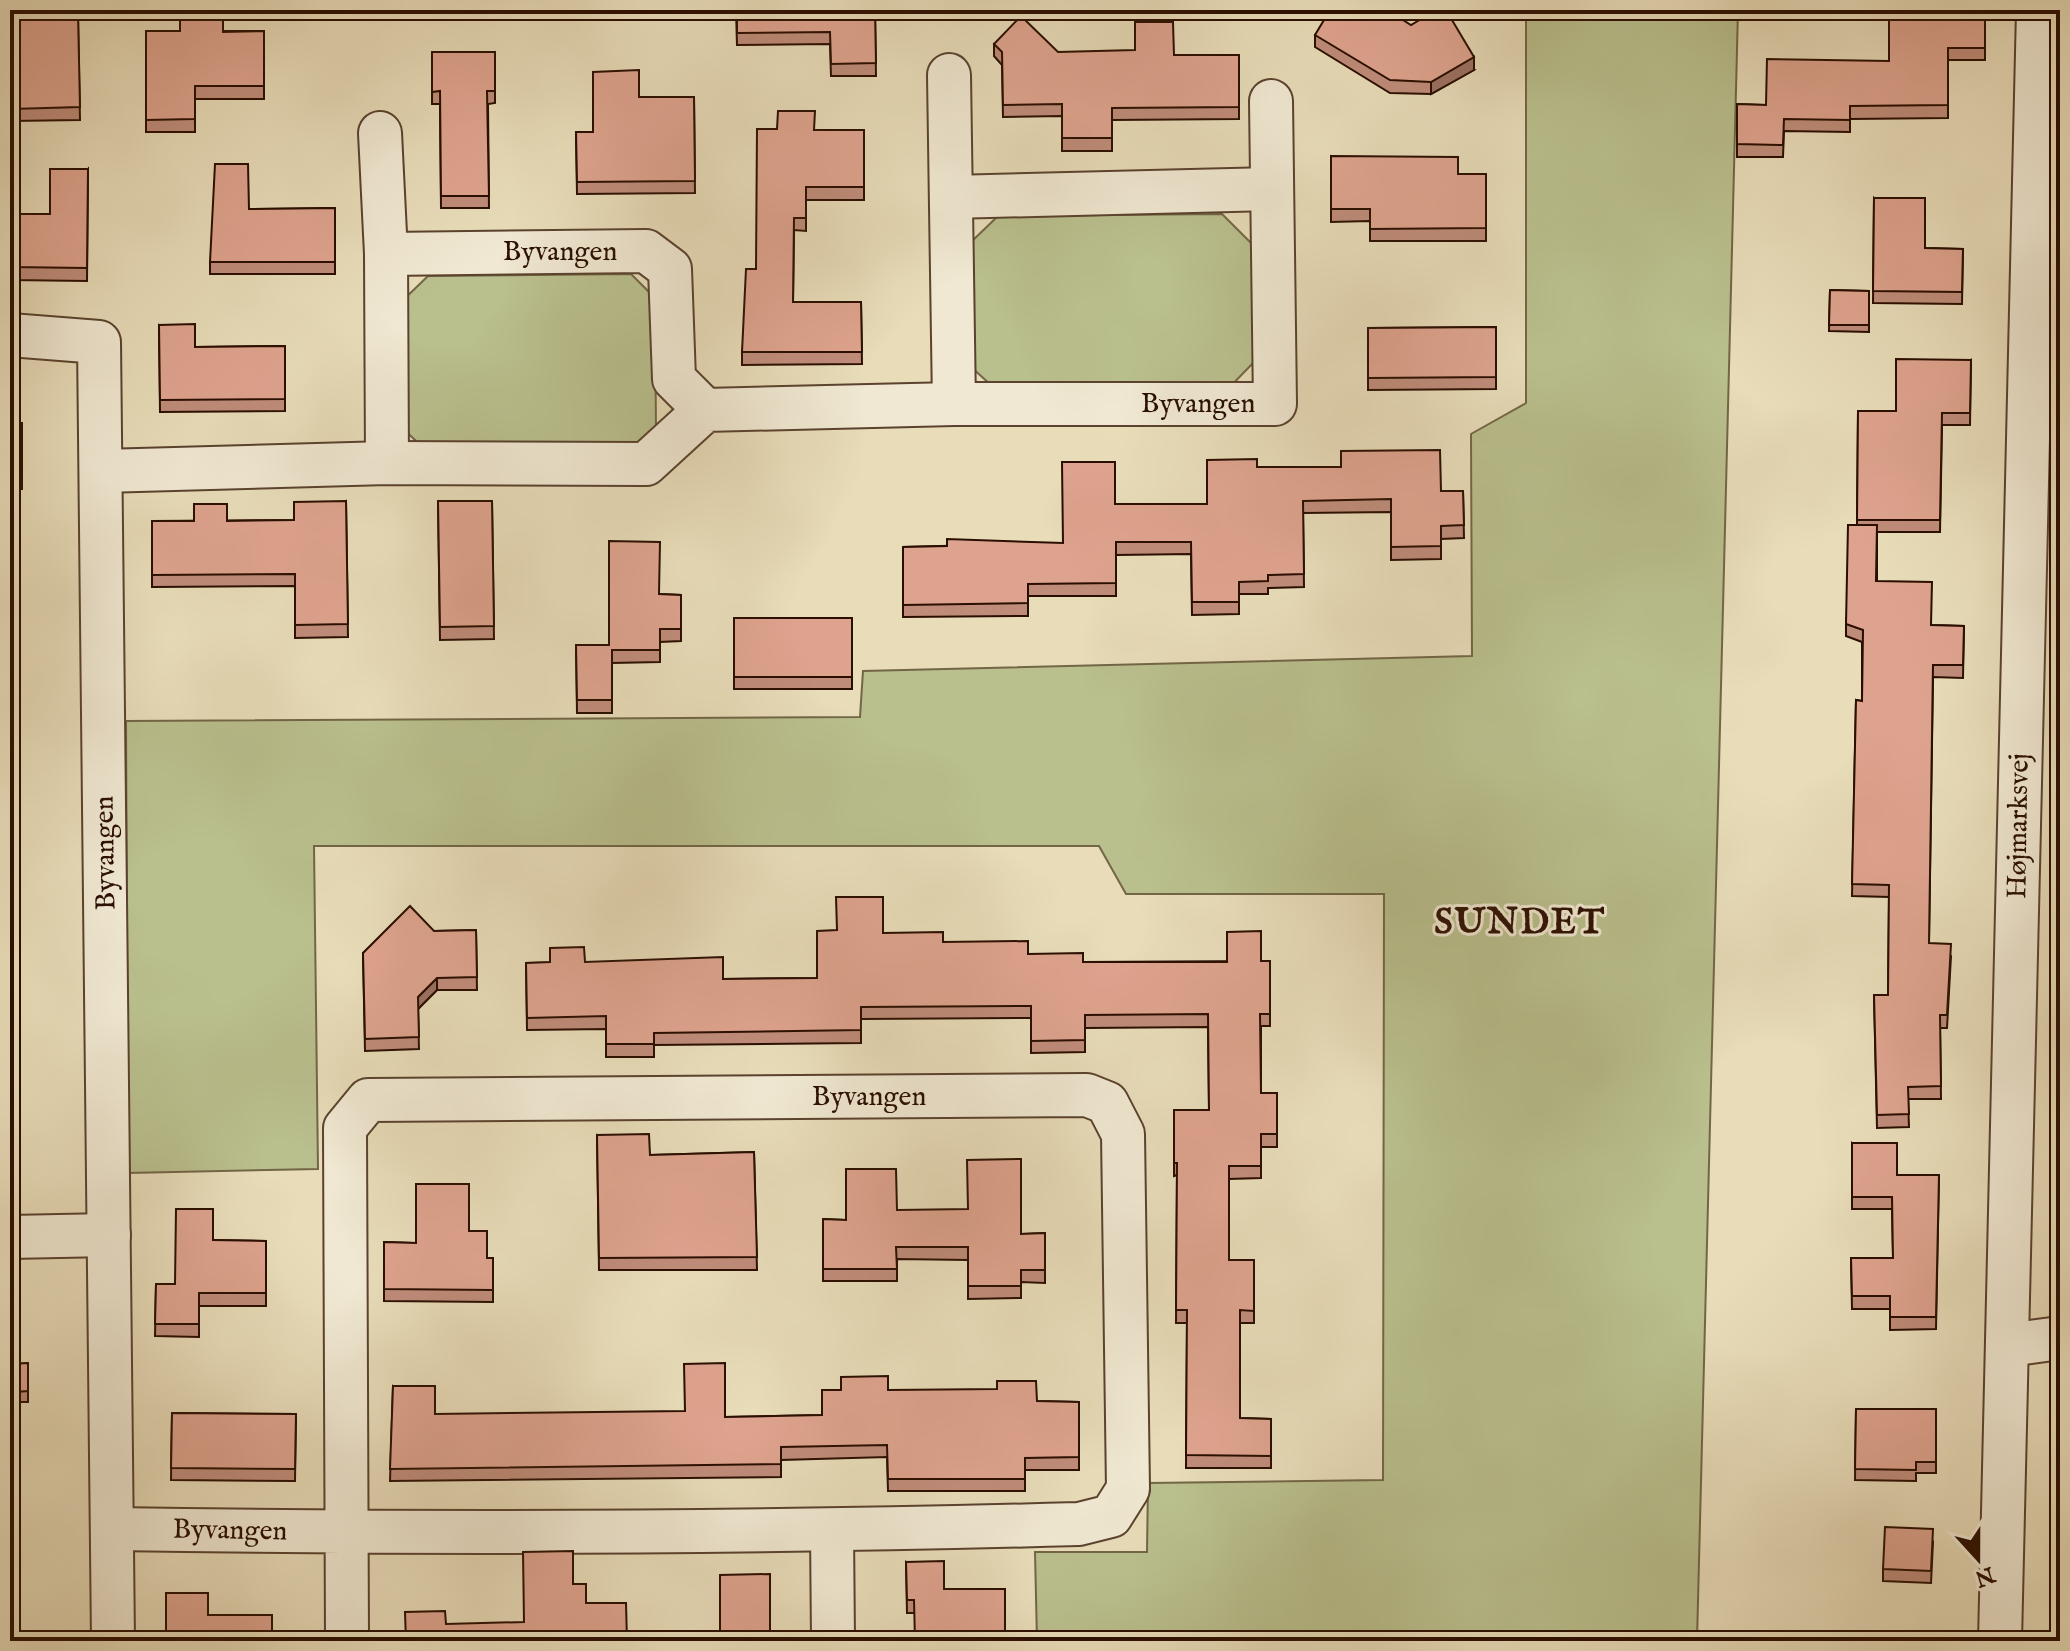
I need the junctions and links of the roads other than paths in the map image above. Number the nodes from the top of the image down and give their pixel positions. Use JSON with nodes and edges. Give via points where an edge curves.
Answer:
{"nodes":[{"id":1,"x":2038,"y":10,"type":"edge"},
{"id":2,"x":949,"y":75,"type":"dead end"},
{"id":3,"x":1271,"y":101,"type":"dead end"},
{"id":4,"x":380,"y":133,"type":"dead end"},
{"id":5,"x":1272,"y":189,"type":"junction"},
{"id":6,"x":951,"y":197,"type":"junction"},
{"id":7,"x":386,"y":254,"type":"junction"},
{"id":8,"x":10,"y":335,"type":"edge"},
{"id":9,"x":954,"y":404,"type":"junction"},
{"id":10,"x":705,"y":410,"type":"junction"},
{"id":11,"x":387,"y":463,"type":"junction"},
{"id":12,"x":102,"y":471,"type":"junction"},
{"id":13,"x":109,"y":1235,"type":"junction"},
{"id":14,"x":10,"y":1237,"type":"edge"},
{"id":15,"x":2060,"y":1338,"type":"edge"},
{"id":16,"x":2008,"y":1345,"type":"junction"},
{"id":17,"x":113,"y":1529,"type":"junction"},
{"id":18,"x":832,"y":1531,"type":"junction"},
{"id":19,"x":347,"y":1533,"type":"junction"},
{"id":20,"x":113,"y":1641,"type":"edge"},
{"id":21,"x":347,"y":1641,"type":"edge"},
{"id":22,"x":833,"y":1641,"type":"edge"},
{"id":23,"x":2000,"y":1641,"type":"edge"}],
"edges":[{"from":1,"to":16,"type":"street","name":"Højmarksvej"},
{"from":2,"to":6,"type":"street"},
{"from":3,"to":5,"type":"street","name":"Byvangen"},
{"from":4,"to":7,"type":"street"},
{"from":5,"to":6,"type":"street"},
{"from":5,"to":9,"type":"street","name":"Byvangen","via":[[1275,404]]},
{"from":6,"to":9,"type":"street"},
{"from":7,"to":10,"type":"street","name":"Byvangen","via":[[646,251],[670,269],[674,379]]},
{"from":7,"to":11,"type":"street"},
{"from":8,"to":12,"type":"street","name":"Byvangen","via":[[99,342]]},
{"from":9,"to":10,"type":"street","name":"Byvangen"},
{"from":10,"to":11,"type":"street","via":[[646,464]]},
{"from":11,"to":12,"type":"street"},
{"from":12,"to":13,"type":"street","name":"Byvangen"},
{"from":13,"to":14,"type":"street"},
{"from":13,"to":17,"type":"street","name":"Byvangen"},
{"from":15,"to":16,"type":"street"},
{"from":16,"to":23,"type":"street","name":"Højmarksvej"},
{"from":17,"to":19,"type":"street","name":"Byvangen"},
{"from":17,"to":20,"type":"street","name":"Byvangen"},
{"from":18,"to":19,"type":"street","name":"Byvangen"},
{"from":18,"to":19,"type":"street","name":"Byvangen","via":[[1079,1524],[1111,1516],[1123,1498],[1128,1489],[1123,1134],[1107,1103],[1087,1095],[368,1100],[345,1128]]},
{"from":18,"to":22,"type":"street"},
{"from":19,"to":21,"type":"street","name":"Byvangen"}]}
